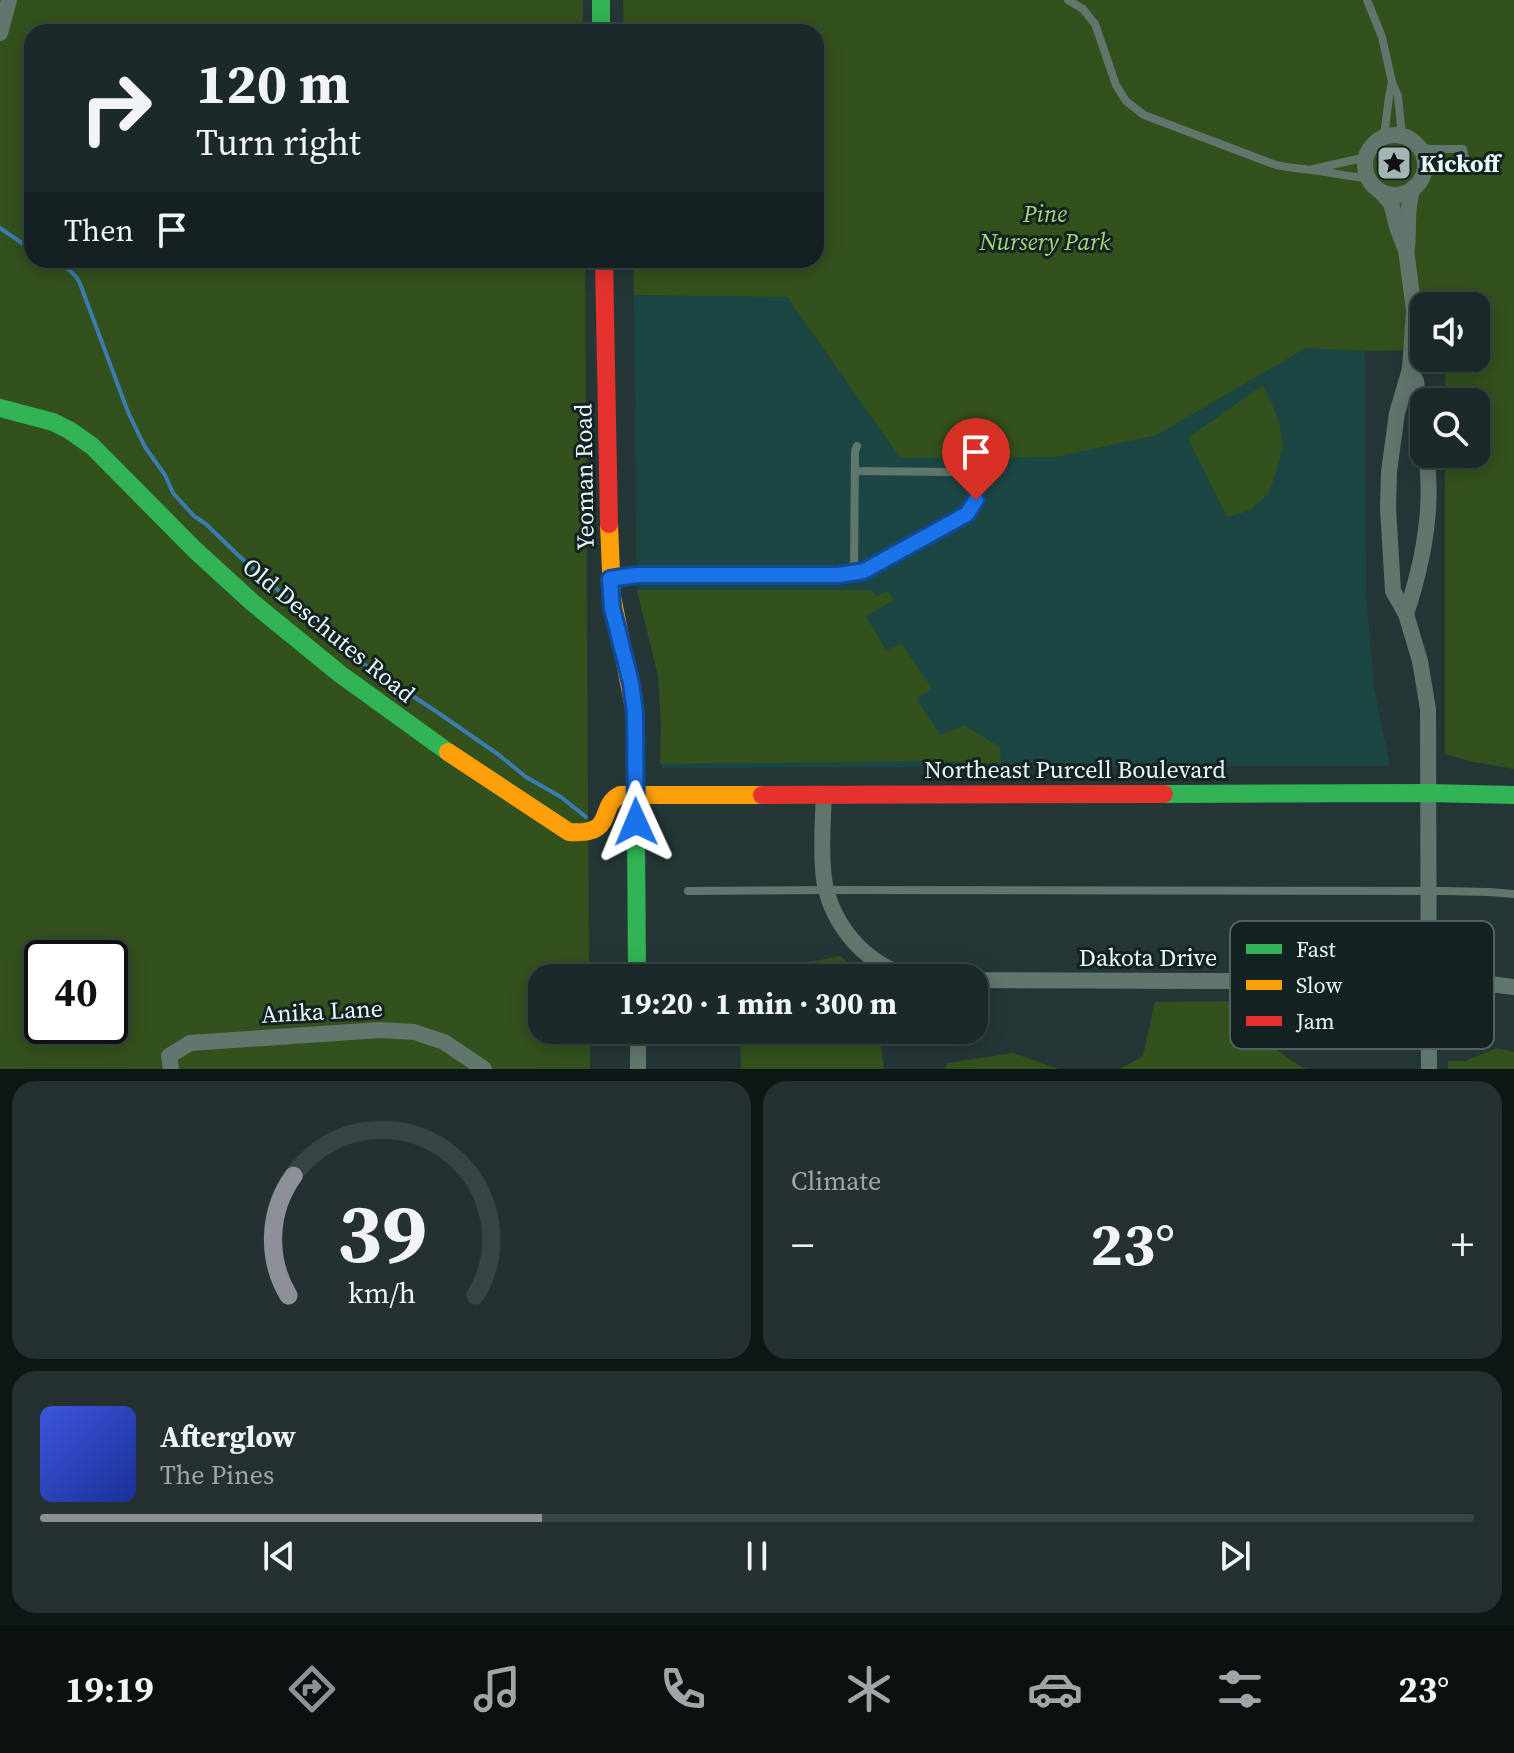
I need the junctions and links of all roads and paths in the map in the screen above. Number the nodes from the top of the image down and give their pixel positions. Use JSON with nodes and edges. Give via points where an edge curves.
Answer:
{"nodes":[{"id":1,"x":9,"y":0,"type":"edge"},
{"id":2,"x":601,"y":0,"type":"edge"},
{"id":3,"x":1068,"y":0,"type":"edge"},
{"id":4,"x":1367,"y":0,"type":"edge"},
{"id":5,"x":601,"y":24,"type":"edge"},
{"id":6,"x":0,"y":33,"type":"edge"},
{"id":7,"x":1392,"y":82,"type":"junction"},
{"id":8,"x":1401,"y":139,"type":"junction"},
{"id":9,"x":1367,"y":157,"type":"junction"},
{"id":10,"x":1310,"y":170,"type":"junction"},
{"id":11,"x":1368,"y":178,"type":"junction"},
{"id":12,"x":1418,"y":181,"type":"junction"},
{"id":13,"x":1381,"y":192,"type":"junction"},
{"id":14,"x":1406,"y":250,"type":"junction"},
{"id":15,"x":604,"y":268,"type":"edge"},
{"id":16,"x":1412,"y":292,"type":"edge"},
{"id":17,"x":1410,"y":369,"type":"edge"},
{"id":18,"x":0,"y":408,"type":"edge"},
{"id":19,"x":857,"y":446,"type":"dead end"},
{"id":20,"x":1427,"y":468,"type":"edge"},
{"id":21,"x":855,"y":471,"type":"junction"},
{"id":22,"x":854,"y":572,"type":"junction"},
{"id":23,"x":610,"y":579,"type":"junction"},
{"id":24,"x":1406,"y":614,"type":"junction"},
{"id":25,"x":1428,"y":793,"type":"junction"},
{"id":26,"x":824,"y":794,"type":"junction"},
{"id":27,"x":636,"y":795,"type":"junction"},
{"id":28,"x":1514,"y":795,"type":"edge"},
{"id":29,"x":826,"y":890,"type":"junction"},
{"id":30,"x":688,"y":891,"type":"dead end"},
{"id":31,"x":1427,"y":891,"type":"junction"},
{"id":32,"x":1514,"y":894,"type":"edge"},
{"id":33,"x":1427,"y":921,"type":"edge"},
{"id":34,"x":637,"y":964,"type":"edge"},
{"id":35,"x":882,"y":964,"type":"edge"},
{"id":36,"x":988,"y":980,"type":"edge"},
{"id":37,"x":1230,"y":981,"type":"edge"},
{"id":38,"x":1494,"y":984,"type":"edge"},
{"id":39,"x":1514,"y":987,"type":"edge"},
{"id":40,"x":638,"y":1044,"type":"edge"},
{"id":41,"x":1429,"y":1049,"type":"edge"},
{"id":42,"x":171,"y":1069,"type":"edge"},
{"id":43,"x":484,"y":1069,"type":"edge"},
{"id":44,"x":638,"y":1069,"type":"edge"},
{"id":45,"x":1429,"y":1069,"type":"edge"}],
"edges":[{"from":1,"to":6,"type":"street"},
{"from":2,"to":5,"type":"street"},
{"from":3,"to":10,"type":"lane","via":[[1095,24],[1116,85],[1144,115],[1273,164]]},
{"from":4,"to":7,"type":"lane"},
{"from":7,"to":8,"type":"lane"},
{"from":7,"to":8,"type":"lane","via":[[1389,97]]},
{"from":8,"to":9,"type":"street","via":[[1370,147]]},
{"from":8,"to":12,"type":"street","via":[[1423,158]]},
{"from":8,"to":12,"type":"lane","via":[[1429,149],[1463,149],[1465,158],[1432,167]]},
{"from":9,"to":10,"type":"lane"},
{"from":9,"to":11,"type":"street"},
{"from":10,"to":11,"type":"lane"},
{"from":11,"to":13,"type":"street"},
{"from":12,"to":13,"type":"street","via":[[1398,195]]},
{"from":12,"to":14,"type":"street","via":[[1408,202]]},
{"from":13,"to":14,"type":"street","via":[[1391,203]]},
{"from":14,"to":16,"type":"street"},
{"from":15,"to":23,"type":"street","name":"Yeoman Road"},
{"from":17,"to":24,"type":"street","via":[[1391,444],[1388,508],[1393,591]]},
{"from":18,"to":27,"type":"street","name":"Old Deschutes Road","via":[[54,422],[95,448],[191,547],[267,615],[444,750],[569,832],[594,831],[611,801]]},
{"from":19,"to":21,"type":"lane"},
{"from":20,"to":24,"type":"street","via":[[1425,532]]},
{"from":21,"to":22,"type":"lane"},
{"from":21,"to":22,"type":"lane","via":[[967,475],[975,485],[976,500],[967,514],[898,554]]},
{"from":22,"to":23,"type":"lane"},
{"from":23,"to":27,"type":"street","name":"Yeoman Road","via":[[635,713]]},
{"from":24,"to":25,"type":"street","via":[[1428,709]]},
{"from":25,"to":26,"type":"street","name":"Northeast Purcell Boulevard"},
{"from":25,"to":28,"type":"street","name":"Northeast Purcell Boulevard"},
{"from":25,"to":31,"type":"street"},
{"from":26,"to":27,"type":"street","name":"Northeast Purcell Boulevard"},
{"from":26,"to":29,"type":"street"},
{"from":27,"to":34,"type":"street","name":"Yeoman Road"},
{"from":29,"to":30,"type":"lane"},
{"from":29,"to":31,"type":"lane"},
{"from":29,"to":35,"type":"street","via":[[836,916],[860,950]]},
{"from":31,"to":32,"type":"lane"},
{"from":31,"to":33,"type":"street"},
{"from":36,"to":37,"type":"street","name":"Dakota Drive"},
{"from":38,"to":39,"type":"street","name":"Dakota Drive"},
{"from":40,"to":44,"type":"street"},
{"from":41,"to":45,"type":"street"},
{"from":42,"to":43,"type":"street","name":"Anika Lane","via":[[169,1056],[190,1043],[380,1030],[414,1032],[444,1042]]}]}
